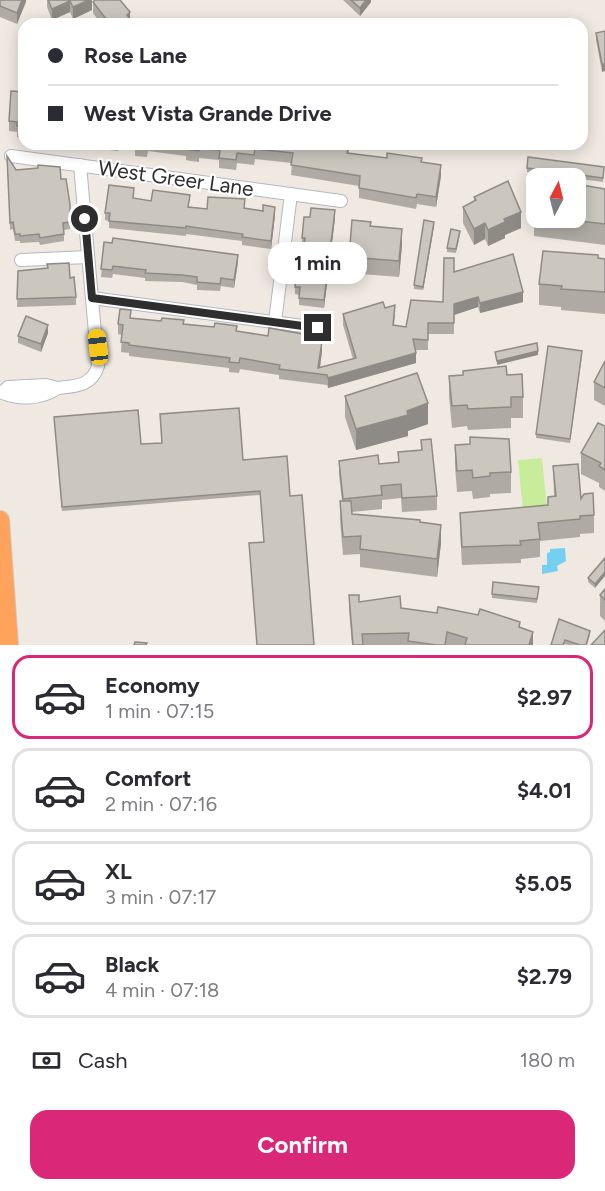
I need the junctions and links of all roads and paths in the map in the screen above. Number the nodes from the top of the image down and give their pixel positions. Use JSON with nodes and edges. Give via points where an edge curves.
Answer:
{"nodes":[{"id":1,"x":11,"y":156,"type":"dead end"},
{"id":2,"x":80,"y":165,"type":"junction"},
{"id":3,"x":291,"y":194,"type":"junction"},
{"id":4,"x":341,"y":201,"type":"dead end"},
{"id":5,"x":88,"y":257,"type":"junction"},
{"id":6,"x":21,"y":260,"type":"dead end"},
{"id":7,"x":92,"y":298,"type":"junction"},
{"id":8,"x":275,"y":322,"type":"junction"},
{"id":9,"x":318,"y":328,"type":"dead end"},
{"id":10,"x":2,"y":392,"type":"edge"},
{"id":11,"x":0,"y":520,"type":"edge"},
{"id":12,"x":9,"y":645,"type":"edge"}],
"edges":[{"from":1,"to":2,"type":"street","name":"West Greer Lane"},
{"from":2,"to":3,"type":"street","name":"West Greer Lane"},
{"from":2,"to":5,"type":"street"},
{"from":3,"to":4,"type":"street","name":"West Greer Lane"},
{"from":3,"to":8,"type":"street"},
{"from":5,"to":6,"type":"street"},
{"from":5,"to":7,"type":"street"},
{"from":7,"to":8,"type":"street"},
{"from":7,"to":10,"type":"street","via":[[99,356],[96,374],[81,385],[58,388],[45,396],[8,397]]},
{"from":8,"to":9,"type":"street"},
{"from":11,"to":12,"type":"highway"}]}
